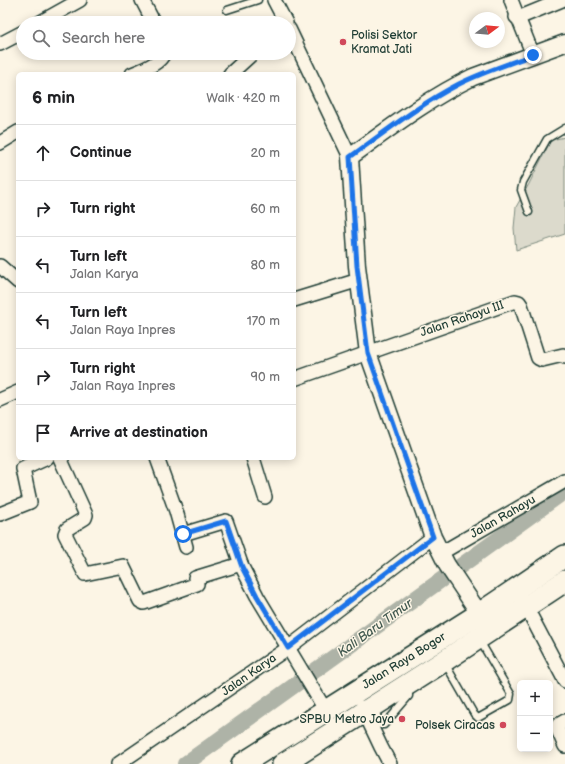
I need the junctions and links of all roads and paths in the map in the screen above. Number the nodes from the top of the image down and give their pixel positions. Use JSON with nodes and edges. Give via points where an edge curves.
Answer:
{"nodes":[{"id":1,"x":80,"y":0,"type":"edge"},
{"id":2,"x":142,"y":0,"type":"edge"},
{"id":3,"x":258,"y":0,"type":"edge"},
{"id":4,"x":274,"y":0,"type":"edge"},
{"id":5,"x":511,"y":0,"type":"edge"},
{"id":6,"x":562,"y":0,"type":"edge"},
{"id":7,"x":227,"y":10,"type":"dead end"},
{"id":8,"x":51,"y":16,"type":"edge"},
{"id":9,"x":150,"y":16,"type":"edge"},
{"id":10,"x":282,"y":16,"type":"edge"},
{"id":11,"x":516,"y":17,"type":"junction"},
{"id":12,"x":16,"y":36,"type":"edge"},
{"id":13,"x":296,"y":43,"type":"edge"},
{"id":14,"x":0,"y":44,"type":"edge"},
{"id":15,"x":565,"y":44,"type":"edge"},
{"id":16,"x":533,"y":55,"type":"junction"},
{"id":17,"x":159,"y":60,"type":"edge"},
{"id":18,"x":245,"y":60,"type":"edge"},
{"id":19,"x":136,"y":72,"type":"edge"},
{"id":20,"x":232,"y":72,"type":"edge"},
{"id":21,"x":565,"y":128,"type":"edge"},
{"id":22,"x":16,"y":137,"type":"edge"},
{"id":23,"x":0,"y":143,"type":"edge"},
{"id":24,"x":350,"y":157,"type":"junction"},
{"id":25,"x":529,"y":212,"type":"dead end"},
{"id":26,"x":0,"y":266,"type":"edge"},
{"id":27,"x":16,"y":280,"type":"edge"},
{"id":28,"x":359,"y":280,"type":"junction"},
{"id":29,"x":296,"y":299,"type":"edge"},
{"id":30,"x":368,"y":353,"type":"junction"},
{"id":31,"x":565,"y":357,"type":"edge"},
{"id":32,"x":296,"y":378,"type":"edge"},
{"id":33,"x":16,"y":393,"type":"edge"},
{"id":34,"x":0,"y":400,"type":"edge"},
{"id":35,"x":43,"y":460,"type":"edge"},
{"id":36,"x":61,"y":460,"type":"edge"},
{"id":37,"x":158,"y":460,"type":"edge"},
{"id":38,"x":254,"y":460,"type":"edge"},
{"id":39,"x":565,"y":481,"type":"edge"},
{"id":40,"x":265,"y":497,"type":"dead end"},
{"id":41,"x":0,"y":514,"type":"edge"},
{"id":42,"x":433,"y":537,"type":"junction"},
{"id":43,"x":565,"y":556,"type":"edge"},
{"id":44,"x":444,"y":559,"type":"junction"},
{"id":45,"x":241,"y":564,"type":"junction"},
{"id":46,"x":565,"y":581,"type":"edge"},
{"id":47,"x":517,"y":588,"type":"junction"},
{"id":48,"x":526,"y":607,"type":"junction"},
{"id":49,"x":483,"y":627,"type":"junction"},
{"id":50,"x":288,"y":648,"type":"junction"},
{"id":51,"x":444,"y":661,"type":"junction"},
{"id":52,"x":565,"y":681,"type":"edge"},
{"id":53,"x":366,"y":698,"type":"junction"},
{"id":54,"x":321,"y":703,"type":"junction"},
{"id":55,"x":565,"y":721,"type":"edge"},
{"id":56,"x":337,"y":730,"type":"junction"},
{"id":57,"x":565,"y":746,"type":"edge"},
{"id":58,"x":118,"y":764,"type":"edge"},
{"id":59,"x":242,"y":764,"type":"edge"},
{"id":60,"x":283,"y":764,"type":"edge"},
{"id":61,"x":390,"y":764,"type":"edge"}],
"edges":[{"from":1,"to":8,"type":"street"},
{"from":2,"to":9,"type":"street"},
{"from":3,"to":7,"type":"lane"},
{"from":4,"to":10,"type":"street"},
{"from":5,"to":11,"type":"street"},
{"from":6,"to":11,"type":"street"},
{"from":11,"to":16,"type":"street"},
{"from":12,"to":14,"type":"street"},
{"from":13,"to":24,"type":"street"},
{"from":15,"to":16,"type":"street"},
{"from":16,"to":24,"type":"street","via":[[458,84],[410,114]]},
{"from":17,"to":19,"type":"street"},
{"from":18,"to":20,"type":"street"},
{"from":21,"to":25,"type":"lane","via":[[547,139],[523,182],[521,190]]},
{"from":22,"to":23,"type":"street"},
{"from":24,"to":28,"type":"street"},
{"from":26,"to":27,"type":"street"},
{"from":28,"to":29,"type":"street"},
{"from":28,"to":30,"type":"street"},
{"from":30,"to":31,"type":"street","name":"Jalan Rahayu III","via":[[515,301],[521,305],[538,358],[542,360],[563,355]]},
{"from":30,"to":32,"type":"street"},
{"from":30,"to":42,"type":"street"},
{"from":33,"to":34,"type":"street"},
{"from":35,"to":41,"type":"street","via":[[23,469],[30,502]]},
{"from":36,"to":45,"type":"street","via":[[86,515],[67,529],[65,534],[84,574],[123,566],[144,603],[197,584],[195,578]]},
{"from":37,"to":45,"type":"street","via":[[184,540],[226,521]]},
{"from":38,"to":40,"type":"street"},
{"from":39,"to":44,"type":"street","name":"Jalan Rahayu"},
{"from":42,"to":44,"type":"street"},
{"from":42,"to":50,"type":"street","name":"Jalan Karya"},
{"from":43,"to":47,"type":"highway","name":"Jalan Raya Bogor"},
{"from":44,"to":49,"type":"street"},
{"from":45,"to":50,"type":"street"},
{"from":46,"to":48,"type":"highway","name":"Jalan Raya Bogor"},
{"from":47,"to":48,"type":"street"},
{"from":47,"to":49,"type":"highway","name":"Jalan Raya Bogor"},
{"from":48,"to":49,"type":"highway","name":"Jalan Raya Bogor"},
{"from":48,"to":52,"type":"street"},
{"from":49,"to":51,"type":"highway","name":"Jalan Raya Bogor"},
{"from":49,"to":51,"type":"lane","via":[[511,694],[510,700],[478,718]]},
{"from":49,"to":53,"type":"highway","name":"Jalan Raya Bogor"},
{"from":50,"to":54,"type":"street"},
{"from":50,"to":58,"type":"street","name":"Jalan Karya"},
{"from":51,"to":53,"type":"highway","name":"Jalan Raya Bogor","via":[[406,686]]},
{"from":53,"to":54,"type":"highway","name":"Jalan Raya Bogor"},
{"from":53,"to":56,"type":"highway","name":"Jalan Raya Bogor"},
{"from":53,"to":61,"type":"street","via":[[381,747]]},
{"from":54,"to":56,"type":"street"},
{"from":54,"to":59,"type":"highway","name":"Jalan Raya Bogor"},
{"from":55,"to":57,"type":"street","via":[[556,728]]},
{"from":56,"to":60,"type":"highway","name":"Jalan Raya Bogor"}]}
